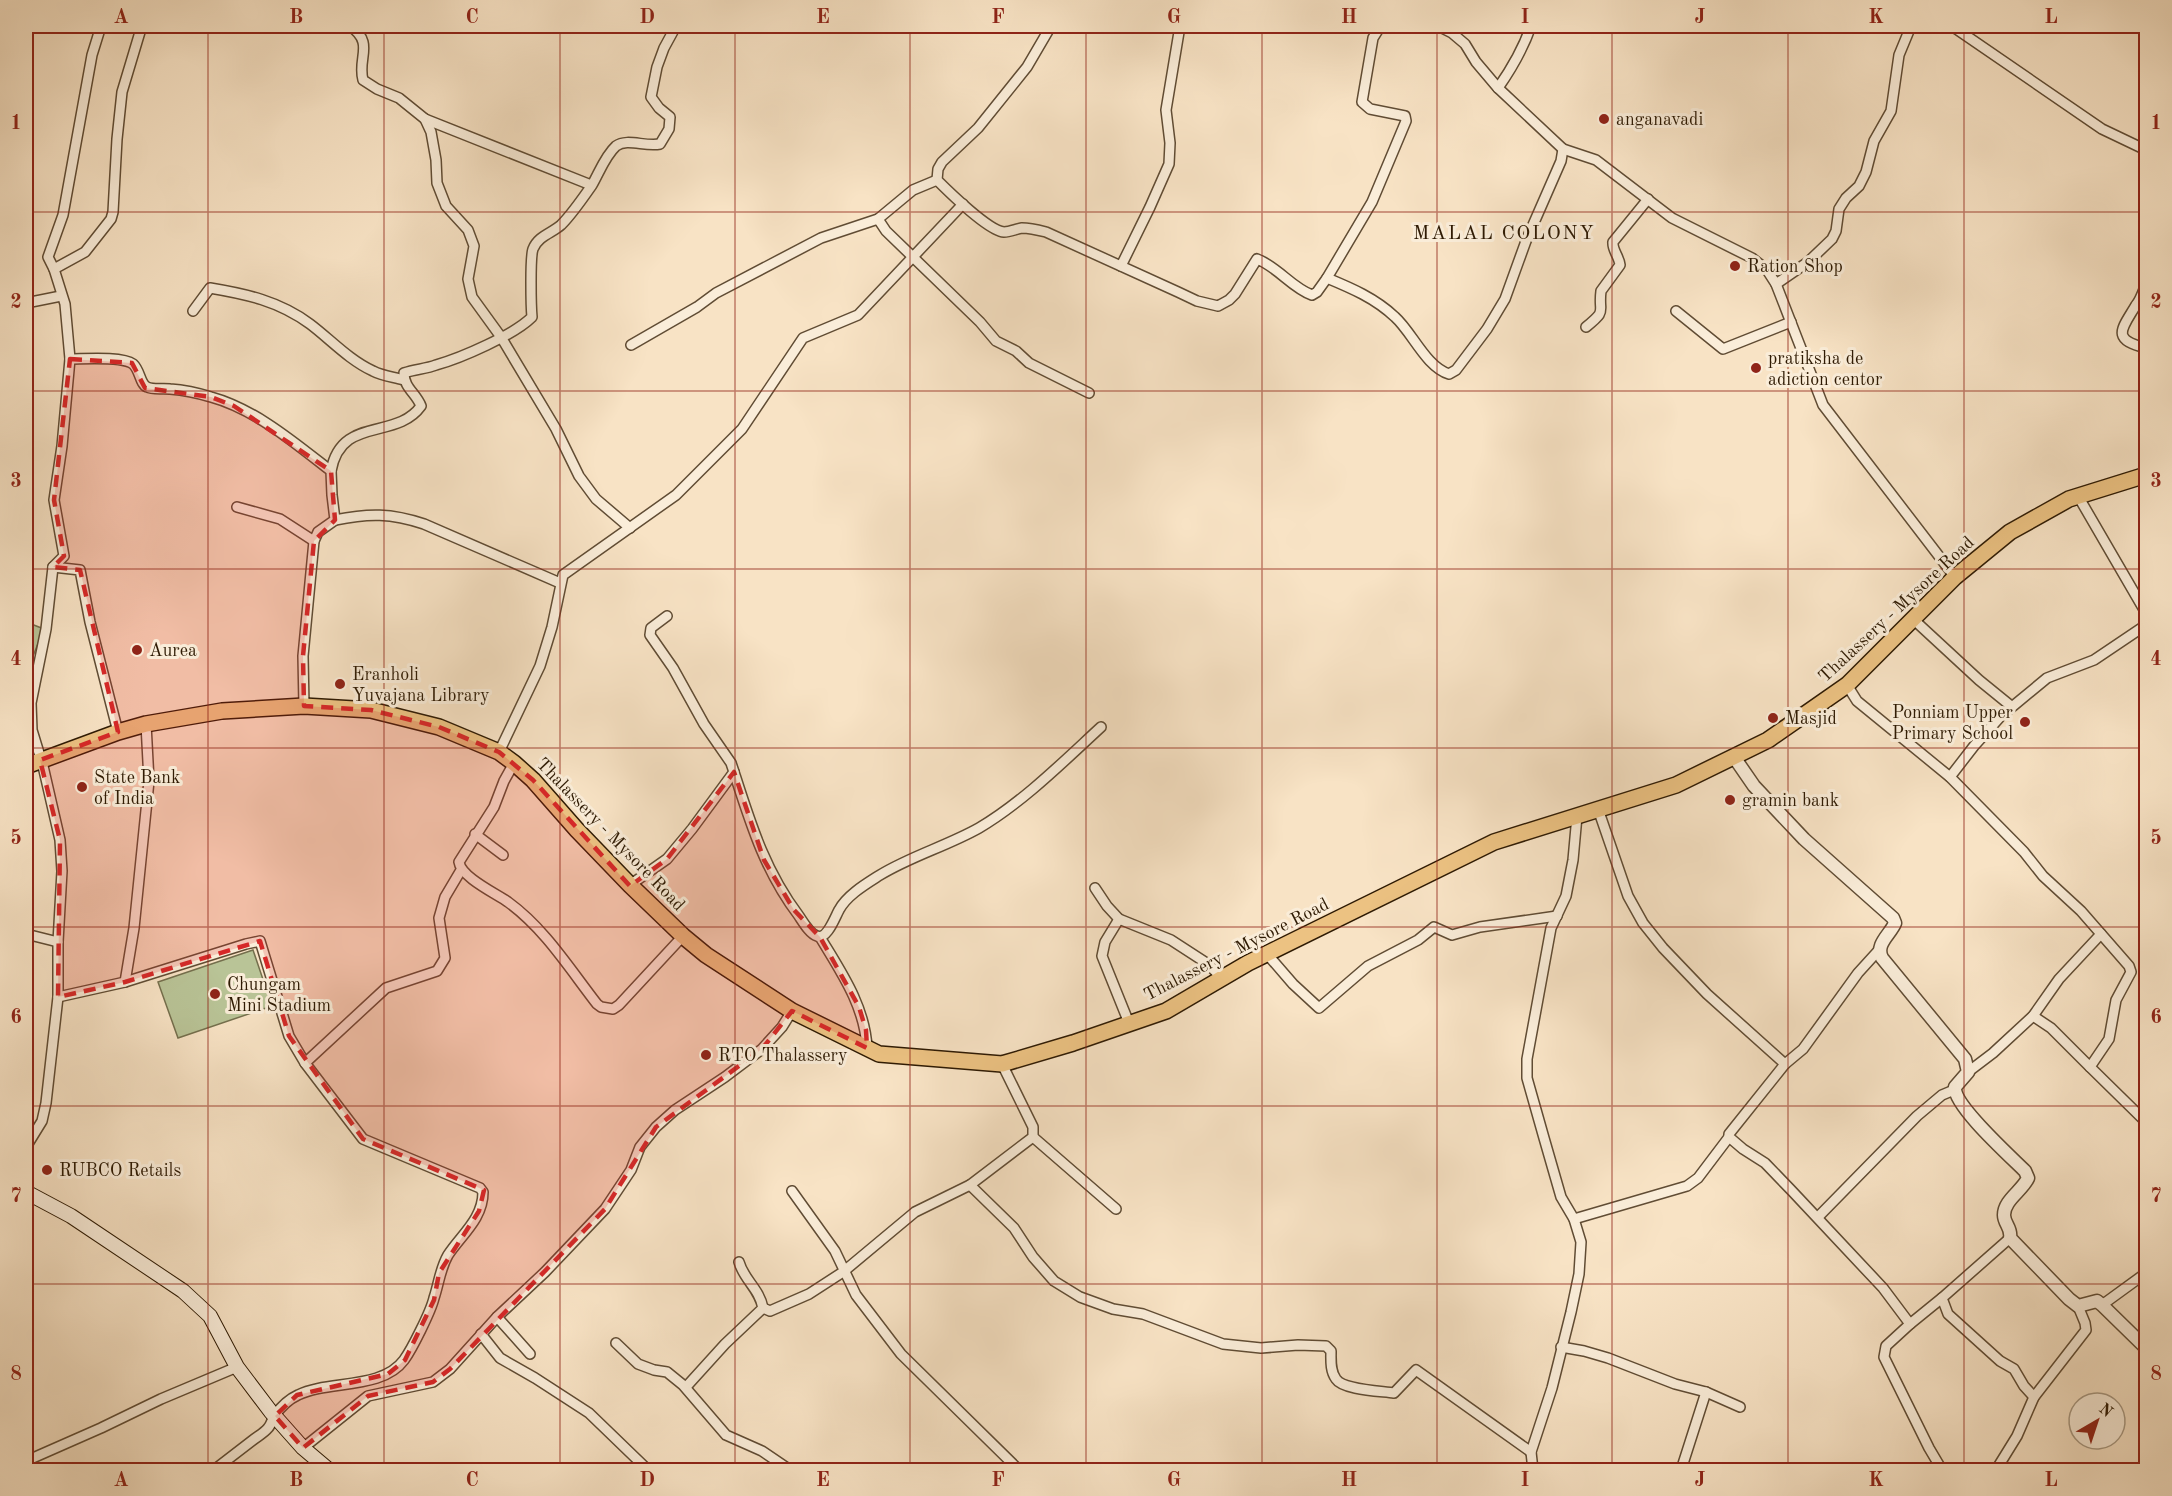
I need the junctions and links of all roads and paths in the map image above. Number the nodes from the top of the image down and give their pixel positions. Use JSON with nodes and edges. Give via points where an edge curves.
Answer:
{"nodes":[{"id":1,"x":101,"y":26,"type":"edge"},
{"id":2,"x":138,"y":26,"type":"edge"},
{"id":3,"x":350,"y":26,"type":"edge"},
{"id":4,"x":676,"y":26,"type":"edge"},
{"id":5,"x":1051,"y":26,"type":"edge"},
{"id":6,"x":1180,"y":26,"type":"edge"},
{"id":7,"x":1383,"y":26,"type":"edge"},
{"id":8,"x":1438,"y":26,"type":"edge"},
{"id":9,"x":1531,"y":26,"type":"edge"},
{"id":10,"x":1911,"y":26,"type":"edge"},
{"id":11,"x":1952,"y":26,"type":"edge"},
{"id":12,"x":1498,"y":88,"type":"junction"},
{"id":13,"x":425,"y":119,"type":"junction"},
{"id":14,"x":1563,"y":149,"type":"junction"},
{"id":15,"x":2146,"y":150,"type":"edge"},
{"id":16,"x":937,"y":180,"type":"junction"},
{"id":17,"x":591,"y":185,"type":"junction"},
{"id":18,"x":1648,"y":200,"type":"junction"},
{"id":19,"x":963,"y":204,"type":"junction"},
{"id":20,"x":878,"y":219,"type":"junction"},
{"id":21,"x":912,"y":258,"type":"junction"},
{"id":22,"x":1121,"y":266,"type":"junction"},
{"id":23,"x":54,"y":269,"type":"junction"},
{"id":24,"x":1326,"y":278,"type":"junction"},
{"id":25,"x":1776,"y":284,"type":"junction"},
{"id":26,"x":2146,"y":284,"type":"edge"},
{"id":27,"x":61,"y":296,"type":"junction"},
{"id":28,"x":26,"y":303,"type":"edge"},
{"id":29,"x":193,"y":311,"type":"dead end"},
{"id":30,"x":1676,"y":311,"type":"dead end"},
{"id":31,"x":1791,"y":322,"type":"junction"},
{"id":32,"x":1586,"y":327,"type":"dead end"},
{"id":33,"x":501,"y":337,"type":"junction"},
{"id":34,"x":631,"y":345,"type":"dead end"},
{"id":35,"x":2146,"y":348,"type":"edge"},
{"id":36,"x":70,"y":359,"type":"junction"},
{"id":37,"x":404,"y":380,"type":"junction"},
{"id":38,"x":1089,"y":393,"type":"dead end"},
{"id":39,"x":331,"y":471,"type":"junction"},
{"id":40,"x":2146,"y":475,"type":"edge"},
{"id":41,"x":2078,"y":496,"type":"junction"},
{"id":42,"x":237,"y":507,"type":"dead end"},
{"id":43,"x":336,"y":520,"type":"junction"},
{"id":44,"x":630,"y":528,"type":"junction"},
{"id":45,"x":315,"y":541,"type":"junction"},
{"id":46,"x":53,"y":567,"type":"junction"},
{"id":47,"x":1955,"y":577,"type":"junction"},
{"id":48,"x":560,"y":583,"type":"junction"},
{"id":49,"x":2146,"y":613,"type":"edge"},
{"id":50,"x":667,"y":616,"type":"dead end"},
{"id":51,"x":1913,"y":619,"type":"junction"},
{"id":52,"x":2146,"y":625,"type":"edge"},
{"id":53,"x":1847,"y":685,"type":"junction"},
{"id":54,"x":304,"y":706,"type":"junction"},
{"id":55,"x":2011,"y":706,"type":"junction"},
{"id":56,"x":146,"y":724,"type":"junction"},
{"id":57,"x":1101,"y":727,"type":"dead end"},
{"id":58,"x":118,"y":732,"type":"junction"},
{"id":59,"x":499,"y":752,"type":"junction"},
{"id":60,"x":1734,"y":757,"type":"junction"},
{"id":61,"x":40,"y":760,"type":"junction"},
{"id":62,"x":514,"y":763,"type":"junction"},
{"id":63,"x":26,"y":766,"type":"edge"},
{"id":64,"x":734,"y":772,"type":"junction"},
{"id":65,"x":1950,"y":777,"type":"junction"},
{"id":66,"x":1598,"y":809,"type":"junction"},
{"id":67,"x":1577,"y":816,"type":"junction"},
{"id":68,"x":475,"y":834,"type":"junction"},
{"id":69,"x":503,"y":855,"type":"dead end"},
{"id":70,"x":461,"y":870,"type":"junction"},
{"id":71,"x":630,"y":885,"type":"junction"},
{"id":72,"x":1095,"y":888,"type":"dead end"},
{"id":73,"x":1557,"y":916,"type":"junction"},
{"id":74,"x":1119,"y":919,"type":"junction"},
{"id":75,"x":2101,"y":933,"type":"junction"},
{"id":76,"x":26,"y":934,"type":"edge"},
{"id":77,"x":683,"y":936,"type":"junction"},
{"id":78,"x":820,"y":937,"type":"junction"},
{"id":79,"x":58,"y":942,"type":"junction"},
{"id":80,"x":1878,"y":951,"type":"junction"},
{"id":81,"x":1267,"y":954,"type":"junction"},
{"id":82,"x":1222,"y":978,"type":"junction"},
{"id":83,"x":125,"y":982,"type":"junction"},
{"id":84,"x":58,"y":997,"type":"junction"},
{"id":85,"x":792,"y":1011,"type":"junction"},
{"id":86,"x":2033,"y":1016,"type":"junction"},
{"id":87,"x":1129,"y":1023,"type":"junction"},
{"id":88,"x":867,"y":1048,"type":"junction"},
{"id":89,"x":305,"y":1062,"type":"junction"},
{"id":90,"x":1002,"y":1064,"type":"junction"},
{"id":91,"x":1785,"y":1064,"type":"junction"},
{"id":92,"x":2090,"y":1067,"type":"junction"},
{"id":93,"x":1968,"y":1072,"type":"junction"},
{"id":94,"x":1954,"y":1090,"type":"junction"},
{"id":95,"x":2146,"y":1122,"type":"edge"},
{"id":96,"x":1033,"y":1137,"type":"junction"},
{"id":97,"x":1729,"y":1137,"type":"junction"},
{"id":98,"x":26,"y":1147,"type":"edge"},
{"id":99,"x":970,"y":1185,"type":"junction"},
{"id":100,"x":792,"y":1191,"type":"dead end"},
{"id":101,"x":26,"y":1192,"type":"edge"},
{"id":102,"x":1116,"y":1209,"type":"dead end"},
{"id":103,"x":1818,"y":1217,"type":"junction"},
{"id":104,"x":1574,"y":1219,"type":"junction"},
{"id":105,"x":2010,"y":1238,"type":"junction"},
{"id":106,"x":739,"y":1262,"type":"dead end"},
{"id":107,"x":843,"y":1272,"type":"junction"},
{"id":108,"x":2146,"y":1273,"type":"edge"},
{"id":109,"x":1942,"y":1298,"type":"junction"},
{"id":110,"x":2078,"y":1305,"type":"junction"},
{"id":111,"x":2102,"y":1305,"type":"junction"},
{"id":112,"x":763,"y":1308,"type":"junction"},
{"id":113,"x":497,"y":1317,"type":"junction"},
{"id":114,"x":1910,"y":1324,"type":"junction"},
{"id":115,"x":481,"y":1334,"type":"junction"},
{"id":116,"x":616,"y":1343,"type":"dead end"},
{"id":117,"x":1562,"y":1347,"type":"junction"},
{"id":118,"x":2146,"y":1348,"type":"edge"},
{"id":119,"x":530,"y":1354,"type":"dead end"},
{"id":120,"x":237,"y":1367,"type":"junction"},
{"id":121,"x":686,"y":1387,"type":"junction"},
{"id":122,"x":1706,"y":1392,"type":"junction"},
{"id":123,"x":2034,"y":1397,"type":"junction"},
{"id":124,"x":1740,"y":1407,"type":"dead end"},
{"id":125,"x":275,"y":1416,"type":"junction"},
{"id":126,"x":303,"y":1448,"type":"junction"},
{"id":127,"x":1531,"y":1452,"type":"junction"},
{"id":128,"x":26,"y":1461,"type":"edge"},
{"id":129,"x":214,"y":1470,"type":"edge"},
{"id":130,"x":328,"y":1470,"type":"edge"},
{"id":131,"x":648,"y":1470,"type":"edge"},
{"id":132,"x":790,"y":1470,"type":"edge"},
{"id":133,"x":1019,"y":1470,"type":"edge"},
{"id":134,"x":1533,"y":1470,"type":"edge"},
{"id":135,"x":1681,"y":1470,"type":"edge"},
{"id":136,"x":1942,"y":1470,"type":"edge"},
{"id":137,"x":1996,"y":1470,"type":"edge"}],
"edges":[{"from":1,"to":23,"type":"street","via":[[92,55],[63,214],[48,257]]},
{"from":2,"to":23,"type":"street","via":[[140,32],[122,92],[111,219],[85,252]]},
{"from":3,"to":13,"type":"street","via":[[358,31],[365,45],[363,80],[399,98]]},
{"from":4,"to":17,"type":"street","via":[[657,67],[651,97],[670,117],[669,129],[660,144],[649,146],[628,141],[617,146]]},
{"from":5,"to":16,"type":"street","via":[[1027,67],[978,128],[942,162]]},
{"from":6,"to":22,"type":"street","via":[[1166,110],[1169,164]]},
{"from":7,"to":24,"type":"street","via":[[1373,38],[1362,102],[1370,109],[1405,116],[1406,121],[1372,202]]},
{"from":8,"to":12,"type":"street","via":[[1465,44]]},
{"from":9,"to":12,"type":"street"},
{"from":10,"to":25,"type":"street","via":[[1897,65],[1891,111],[1874,141],[1859,186],[1839,209],[1832,239]]},
{"from":11,"to":15,"type":"street","via":[[2102,129]]},
{"from":12,"to":14,"type":"street"},
{"from":13,"to":17,"type":"street"},
{"from":13,"to":33,"type":"street","via":[[431,132],[437,183],[446,206],[468,230],[474,246],[468,279],[472,297]]},
{"from":14,"to":18,"type":"street","via":[[1596,160]]},
{"from":14,"to":24,"type":"street","via":[[1505,299],[1456,370],[1449,374],[1430,361],[1396,317],[1367,296]]},
{"from":16,"to":19,"type":"street"},
{"from":16,"to":20,"type":"street","via":[[913,190]]},
{"from":17,"to":33,"type":"street","via":[[560,225],[544,235],[533,249],[532,317]]},
{"from":18,"to":25,"type":"street","via":[[1672,218],[1752,258]]},
{"from":18,"to":32,"type":"street","via":[[1612,242],[1620,265],[1601,291],[1599,315]]},
{"from":19,"to":21,"type":"street"},
{"from":19,"to":22,"type":"street","via":[[998,230],[1024,228],[1046,232]]},
{"from":20,"to":21,"type":"street"},
{"from":20,"to":34,"type":"street","via":[[821,238],[716,293]]},
{"from":21,"to":38,"type":"street","via":[[996,341],[1029,363]]},
{"from":21,"to":44,"type":"street","via":[[858,315],[803,339],[742,429],[676,495]]},
{"from":22,"to":24,"type":"street","via":[[1197,301],[1218,306],[1235,294],[1257,259],[1312,296]]},
{"from":23,"to":27,"type":"street"},
{"from":25,"to":31,"type":"street"},
{"from":26,"to":35,"type":"street","via":[[2121,331],[2133,345]]},
{"from":27,"to":28,"type":"street"},
{"from":27,"to":36,"type":"street"},
{"from":29,"to":37,"type":"street","via":[[210,288],[256,296],[309,323],[372,371]]},
{"from":30,"to":31,"type":"street","via":[[1723,349]]},
{"from":31,"to":47,"type":"street","via":[[1823,405]]},
{"from":33,"to":37,"type":"street","via":[[452,360],[404,372]]},
{"from":33,"to":44,"type":"street","via":[[579,476],[596,499]]},
{"from":36,"to":39,"type":"street","via":[[132,363],[147,387],[212,397],[234,406],[256,417]]},
{"from":36,"to":46,"type":"street","via":[[54,501],[64,556]]},
{"from":37,"to":39,"type":"street","via":[[421,406],[416,413],[355,434],[333,458]]},
{"from":39,"to":43,"type":"street"},
{"from":40,"to":41,"type":"main road","name":"Thalassery - Mysore Road"},
{"from":41,"to":47,"type":"main road","name":"Thalassery - Mysore Road","via":[[2010,532]]},
{"from":41,"to":49,"type":"street"},
{"from":42,"to":45,"type":"street","via":[[280,519]]},
{"from":43,"to":45,"type":"street","via":[[318,532]]},
{"from":43,"to":48,"type":"street","via":[[363,514],[404,517]]},
{"from":44,"to":48,"type":"street","via":[[563,575]]},
{"from":45,"to":54,"type":"street","via":[[303,656]]},
{"from":46,"to":58,"type":"street","via":[[80,570]]},
{"from":46,"to":61,"type":"street","via":[[31,703],[32,730]]},
{"from":47,"to":51,"type":"main road","name":"Thalassery - Mysore Road"},
{"from":48,"to":59,"type":"street","via":[[540,666]]},
{"from":50,"to":64,"type":"street","via":[[651,628],[650,635]]},
{"from":51,"to":53,"type":"main road","name":"Thalassery - Mysore Road"},
{"from":51,"to":55,"type":"street"},
{"from":52,"to":55,"type":"street","via":[[2094,660],[2047,678]]},
{"from":53,"to":60,"type":"main road","name":"Thalassery - Mysore Road","via":[[1768,740]]},
{"from":53,"to":65,"type":"street","via":[[1857,700]]},
{"from":54,"to":56,"type":"main road","name":"Thalassery - Mysore Road","via":[[222,711]]},
{"from":54,"to":59,"type":"main road","name":"Thalassery - Mysore Road","via":[[371,710],[439,727]]},
{"from":55,"to":65,"type":"street"},
{"from":56,"to":58,"type":"main road","name":"Thalassery - Mysore Road"},
{"from":56,"to":83,"type":"street","via":[[149,781]]},
{"from":57,"to":78,"type":"street","via":[[1054,771],[979,828],[903,861],[854,893]]},
{"from":58,"to":61,"type":"main road","name":"Thalassery - Mysore Road"},
{"from":59,"to":62,"type":"main road","name":"Thalassery - Mysore Road"},
{"from":60,"to":66,"type":"main road","name":"Thalassery - Mysore Road","via":[[1676,785]]},
{"from":60,"to":80,"type":"street","via":[[1754,786],[1804,839],[1893,918],[1895,923]]},
{"from":61,"to":63,"type":"main road","name":"Thalassery - Mysore Road"},
{"from":61,"to":79,"type":"street","via":[[60,840]]},
{"from":62,"to":68,"type":"street","via":[[494,807]]},
{"from":62,"to":71,"type":"main road","name":"Thalassery - Mysore Road"},
{"from":64,"to":71,"type":"street","via":[[667,859]]},
{"from":64,"to":78,"type":"street","via":[[759,848],[775,881],[804,922]]},
{"from":65,"to":75,"type":"street"},
{"from":66,"to":67,"type":"main road","name":"Thalassery - Mysore Road"},
{"from":66,"to":91,"type":"street","via":[[1628,896],[1643,923],[1707,994]]},
{"from":67,"to":73,"type":"street","via":[[1566,896]]},
{"from":67,"to":81,"type":"main road","name":"Thalassery - Mysore Road","via":[[1494,842]]},
{"from":68,"to":69,"type":"street"},
{"from":68,"to":70,"type":"street","via":[[459,862]]},
{"from":70,"to":77,"type":"street","via":[[540,930],[601,1007],[613,1009],[619,1005]]},
{"from":70,"to":89,"type":"street","via":[[445,897],[439,918],[445,958],[437,971],[386,987]]},
{"from":71,"to":77,"type":"main road","name":"Thalassery - Mysore Road"},
{"from":72,"to":74,"type":"street"},
{"from":73,"to":81,"type":"street","via":[[1452,935],[1434,927],[1418,940],[1368,966],[1318,1008]]},
{"from":73,"to":104,"type":"street","via":[[1546,950],[1527,1078],[1562,1197]]},
{"from":74,"to":82,"type":"street","via":[[1171,940]]},
{"from":74,"to":87,"type":"street","via":[[1105,942],[1102,956]]},
{"from":75,"to":86,"type":"street"},
{"from":75,"to":92,"type":"street","via":[[2131,972],[2116,1000],[2109,1039]]},
{"from":76,"to":79,"type":"street"},
{"from":77,"to":85,"type":"main road","name":"Thalassery - Mysore Road"},
{"from":78,"to":88,"type":"street","via":[[860,1007]]},
{"from":79,"to":84,"type":"street"},
{"from":80,"to":91,"type":"street","via":[[1803,1049]]},
{"from":80,"to":93,"type":"street","via":[[1965,1059]]},
{"from":81,"to":82,"type":"main road","name":"Thalassery - Mysore Road"},
{"from":82,"to":87,"type":"main road","name":"Thalassery - Mysore Road","via":[[1166,1011]]},
{"from":83,"to":84,"type":"street"},
{"from":83,"to":89,"type":"street","via":[[260,941],[289,1036]]},
{"from":84,"to":98,"type":"street","via":[[44,1112]]},
{"from":85,"to":88,"type":"main road","name":"Thalassery - Mysore Road"},
{"from":85,"to":113,"type":"street","via":[[762,1049],[656,1127],[640,1147],[631,1170],[605,1209]]},
{"from":86,"to":92,"type":"street","via":[[2051,1028]]},
{"from":86,"to":93,"type":"street"},
{"from":87,"to":90,"type":"main road","name":"Thalassery - Mysore Road"},
{"from":88,"to":90,"type":"main road","name":"Thalassery - Mysore Road","via":[[879,1054]]},
{"from":89,"to":125,"type":"street","via":[[363,1139],[480,1188],[483,1197],[471,1226],[440,1273],[434,1300],[405,1360],[388,1374],[302,1393]]},
{"from":90,"to":96,"type":"street","via":[[1033,1127]]},
{"from":91,"to":97,"type":"street"},
{"from":92,"to":95,"type":"street"},
{"from":93,"to":94,"type":"street"},
{"from":94,"to":103,"type":"street","via":[[1917,1116]]},
{"from":94,"to":105,"type":"street","via":[[1977,1123],[2028,1178],[2004,1212]]},
{"from":96,"to":99,"type":"street"},
{"from":96,"to":102,"type":"street"},
{"from":97,"to":103,"type":"street","via":[[1765,1163]]},
{"from":97,"to":104,"type":"street","via":[[1698,1178],[1687,1186]]},
{"from":99,"to":107,"type":"street","via":[[915,1212]]},
{"from":99,"to":127,"type":"street","via":[[1014,1228],[1054,1281],[1080,1297],[1143,1314],[1223,1344],[1262,1348],[1326,1346],[1331,1351],[1335,1378],[1345,1386],[1394,1393],[1416,1370]]},
{"from":100,"to":107,"type":"street","via":[[835,1251]]},
{"from":101,"to":120,"type":"main road","via":[[70,1216],[183,1291],[210,1316]]},
{"from":103,"to":114,"type":"street"},
{"from":104,"to":117,"type":"street","via":[[1581,1242],[1579,1274]]},
{"from":105,"to":109,"type":"street"},
{"from":105,"to":110,"type":"street"},
{"from":106,"to":112,"type":"street","via":[[757,1290]]},
{"from":107,"to":112,"type":"street","via":[[808,1294],[770,1311]]},
{"from":107,"to":133,"type":"street","via":[[901,1354]]},
{"from":108,"to":111,"type":"street"},
{"from":109,"to":114,"type":"street"},
{"from":109,"to":123,"type":"street","via":[[1948,1314],[2014,1369]]},
{"from":110,"to":111,"type":"street"},
{"from":110,"to":123,"type":"street","via":[[2086,1330]]},
{"from":111,"to":118,"type":"street"},
{"from":112,"to":121,"type":"street"},
{"from":113,"to":115,"type":"street"},
{"from":113,"to":119,"type":"street"},
{"from":114,"to":136,"type":"street","via":[[1886,1346],[1884,1357]]},
{"from":115,"to":126,"type":"street","via":[[433,1382],[368,1396]]},
{"from":115,"to":131,"type":"street","via":[[500,1358],[589,1413]]},
{"from":116,"to":121,"type":"street","via":[[638,1364],[667,1371]]},
{"from":117,"to":122,"type":"street","via":[[1608,1358]]},
{"from":117,"to":127,"type":"street"},
{"from":120,"to":125,"type":"main road"},
{"from":120,"to":128,"type":"street"},
{"from":121,"to":132,"type":"street","via":[[726,1435],[762,1451]]},
{"from":122,"to":124,"type":"street"},
{"from":122,"to":135,"type":"street"},
{"from":123,"to":137,"type":"street","via":[[2021,1429]]},
{"from":125,"to":126,"type":"main road"},
{"from":125,"to":129,"type":"street","via":[[268,1428]]},
{"from":126,"to":130,"type":"main road"},
{"from":127,"to":134,"type":"street"}]}
